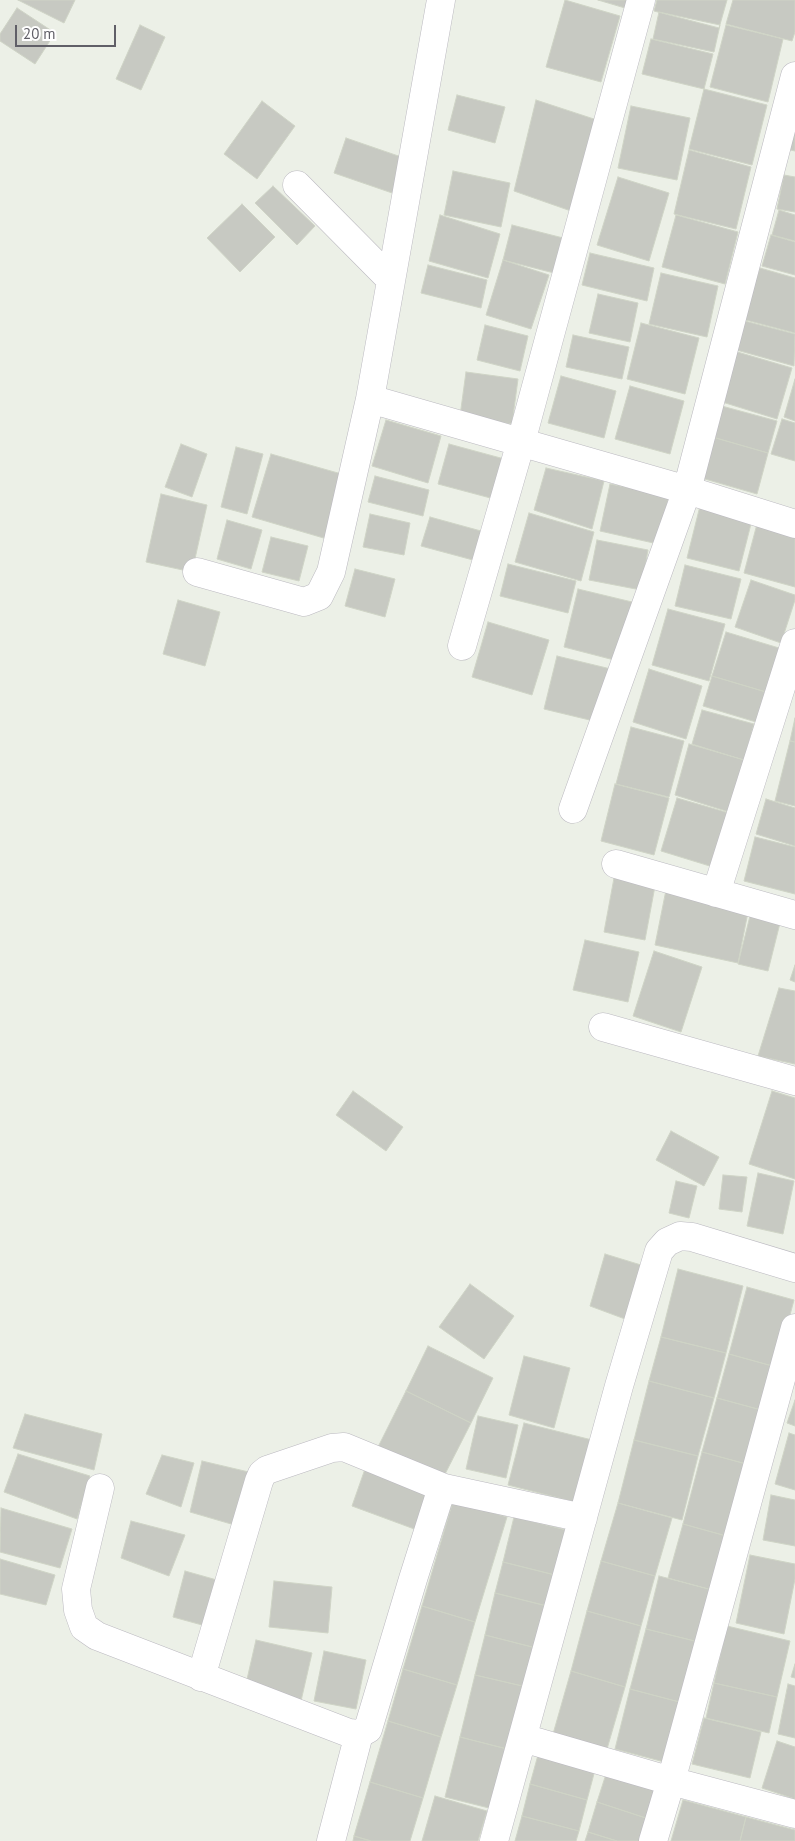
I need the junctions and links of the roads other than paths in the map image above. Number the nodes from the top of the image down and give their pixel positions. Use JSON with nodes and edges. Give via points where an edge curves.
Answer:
{"nodes":[{"id":1,"x":441,"y":0,"type":"edge"},
{"id":2,"x":641,"y":0,"type":"edge"},
{"id":3,"x":795,"y":76,"type":"edge"},
{"id":4,"x":296,"y":185,"type":"dead end"},
{"id":5,"x":391,"y":280,"type":"junction"},
{"id":6,"x":370,"y":399,"type":"junction"},
{"id":7,"x":521,"y":442,"type":"junction"},
{"id":8,"x":687,"y":490,"type":"junction"},
{"id":9,"x":795,"y":524,"type":"edge"},
{"id":10,"x":197,"y":572,"type":"dead end"},
{"id":11,"x":795,"y":643,"type":"edge"},
{"id":12,"x":462,"y":646,"type":"dead end"},
{"id":13,"x":573,"y":809,"type":"dead end"},
{"id":14,"x":616,"y":864,"type":"dead end"},
{"id":15,"x":716,"y":893,"type":"junction"},
{"id":16,"x":795,"y":915,"type":"edge"},
{"id":17,"x":603,"y":1027,"type":"dead end"},
{"id":18,"x":795,"y":1081,"type":"edge"},
{"id":19,"x":795,"y":1268,"type":"edge"},
{"id":20,"x":795,"y":1328,"type":"edge"},
{"id":21,"x":100,"y":1488,"type":"dead end"},
{"id":22,"x":444,"y":1488,"type":"junction"},
{"id":23,"x":583,"y":1518,"type":"junction"},
{"id":24,"x":201,"y":1677,"type":"junction"},
{"id":25,"x":359,"y":1734,"type":"junction"},
{"id":26,"x":524,"y":1738,"type":"junction"},
{"id":27,"x":671,"y":1781,"type":"junction"},
{"id":28,"x":795,"y":1814,"type":"edge"},
{"id":29,"x":331,"y":1841,"type":"edge"},
{"id":30,"x":494,"y":1841,"type":"edge"},
{"id":31,"x":653,"y":1841,"type":"edge"}],
"edges":[{"from":1,"to":5,"type":"street"},
{"from":2,"to":7,"type":"street"},
{"from":3,"to":8,"type":"street"},
{"from":4,"to":5,"type":"street"},
{"from":5,"to":6,"type":"street"},
{"from":6,"to":7,"type":"street"},
{"from":6,"to":10,"type":"street","via":[[330,572],[319,596],[304,602]]},
{"from":7,"to":8,"type":"street"},
{"from":7,"to":12,"type":"street"},
{"from":8,"to":9,"type":"street"},
{"from":8,"to":13,"type":"street"},
{"from":11,"to":15,"type":"street"},
{"from":14,"to":15,"type":"street"},
{"from":15,"to":16,"type":"street"},
{"from":17,"to":18,"type":"street"},
{"from":19,"to":23,"type":"street","via":[[692,1237],[680,1236],[667,1242],[659,1251]]},
{"from":20,"to":27,"type":"street"},
{"from":21,"to":24,"type":"street","via":[[76,1589],[84,1627],[97,1636]]},
{"from":22,"to":23,"type":"street"},
{"from":22,"to":24,"type":"street","via":[[344,1447],[267,1470],[259,1481]]},
{"from":22,"to":25,"type":"street","via":[[368,1729]]},
{"from":23,"to":26,"type":"street"},
{"from":24,"to":25,"type":"street"},
{"from":25,"to":29,"type":"street"},
{"from":26,"to":27,"type":"street"},
{"from":26,"to":30,"type":"street"},
{"from":27,"to":28,"type":"street"},
{"from":27,"to":31,"type":"street"}]}
